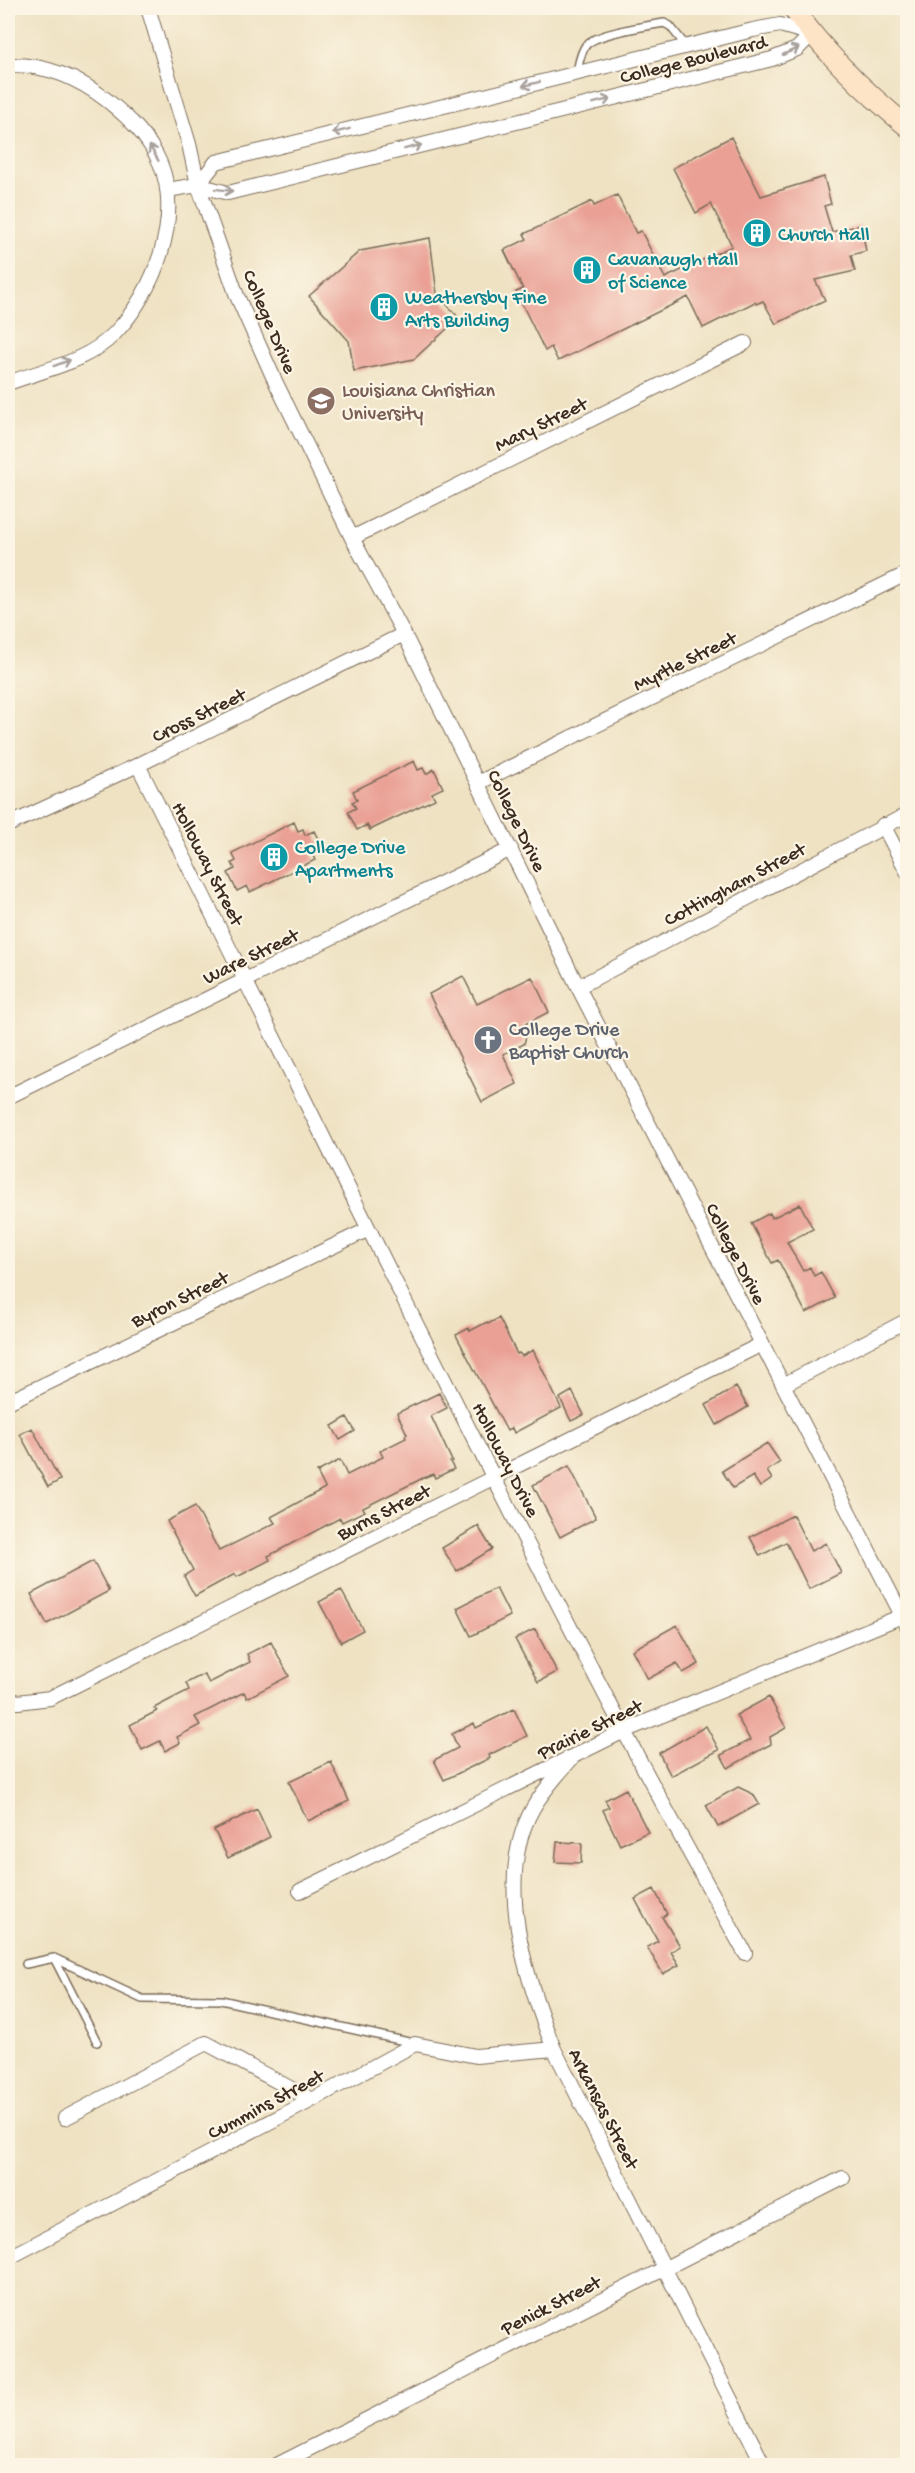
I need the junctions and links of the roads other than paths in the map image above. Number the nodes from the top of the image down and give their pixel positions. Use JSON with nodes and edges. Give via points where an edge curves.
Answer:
{"nodes":[{"id":1,"x":148,"y":8,"type":"edge"},
{"id":2,"x":793,"y":8,"type":"edge"},
{"id":3,"x":812,"y":34,"type":"junction"},
{"id":4,"x":686,"y":46,"type":"junction"},
{"id":5,"x":8,"y":65,"type":"edge"},
{"id":6,"x":576,"y":73,"type":"junction"},
{"id":7,"x":908,"y":126,"type":"edge"},
{"id":8,"x":198,"y":185,"type":"junction"},
{"id":9,"x":167,"y":190,"type":"junction"},
{"id":10,"x":745,"y":343,"type":"dead end"},
{"id":11,"x":8,"y":383,"type":"edge"},
{"id":12,"x":352,"y":538,"type":"junction"},
{"id":13,"x":908,"y":573,"type":"edge"},
{"id":14,"x":404,"y":634,"type":"junction"},
{"id":15,"x":138,"y":765,"type":"junction"},
{"id":16,"x":478,"y":783,"type":"junction"},
{"id":17,"x":908,"y":814,"type":"edge"},
{"id":18,"x":8,"y":825,"type":"edge"},
{"id":19,"x":883,"y":825,"type":"junction"},
{"id":20,"x":511,"y":849,"type":"junction"},
{"id":21,"x":908,"y":873,"type":"edge"},
{"id":22,"x":245,"y":978,"type":"junction"},
{"id":23,"x":578,"y":987,"type":"junction"},
{"id":24,"x":8,"y":1097,"type":"edge"},
{"id":25,"x":367,"y":1230,"type":"junction"},
{"id":26,"x":908,"y":1320,"type":"edge"},
{"id":27,"x":762,"y":1344,"type":"junction"},
{"id":28,"x":783,"y":1385,"type":"junction"},
{"id":29,"x":8,"y":1402,"type":"edge"},
{"id":30,"x":495,"y":1476,"type":"junction"},
{"id":31,"x":905,"y":1621,"type":"edge"},
{"id":32,"x":13,"y":1701,"type":"edge"},
{"id":33,"x":624,"y":1731,"type":"junction"},
{"id":34,"x":573,"y":1757,"type":"junction"},
{"id":35,"x":300,"y":1892,"type":"dead end"},
{"id":36,"x":745,"y":1953,"type":"dead end"},
{"id":37,"x":54,"y":1959,"type":"junction"},
{"id":38,"x":26,"y":1964,"type":"dead end"},
{"id":39,"x":97,"y":2042,"type":"dead end"},
{"id":40,"x":415,"y":2044,"type":"junction"},
{"id":41,"x":554,"y":2049,"type":"junction"},
{"id":42,"x":312,"y":2100,"type":"junction"},
{"id":43,"x":65,"y":2118,"type":"dead end"},
{"id":44,"x":843,"y":2178,"type":"dead end"},
{"id":45,"x":8,"y":2258,"type":"edge"},
{"id":46,"x":663,"y":2268,"type":"junction"},
{"id":47,"x":275,"y":2466,"type":"edge"},
{"id":48,"x":764,"y":2466,"type":"edge"}],
"edges":[{"from":1,"to":8,"type":"street","name":"College Drive"},
{"from":2,"to":3,"type":"main road"},
{"from":3,"to":4,"type":"street","name":"College Boulevard","via":[[780,25]]},
{"from":3,"to":7,"type":"main road"},
{"from":8,"to":3,"type":"street","name":"College Boulevard","one_way":true,"via":[[228,193],[772,59],[797,49]]},
{"from":4,"to":6,"type":"street","name":"College Boulevard"},
{"from":4,"to":6,"type":"lane","via":[[664,22],[605,36],[587,43]]},
{"from":9,"to":5,"type":"street","one_way":true,"via":[[160,163],[145,136],[114,105],[69,76],[38,66]]},
{"from":6,"to":8,"type":"street","name":"College Boulevard","one_way":true,"via":[[216,162]]},
{"from":8,"to":9,"type":"street","name":"College Boulevard"},
{"from":8,"to":12,"type":"street","name":"College Drive","via":[[246,318]]},
{"from":11,"to":9,"type":"street","one_way":true,"via":[[93,351],[114,334],[153,278],[168,221]]},
{"from":10,"to":12,"type":"street","name":"Mary Street"},
{"from":12,"to":14,"type":"street","name":"College Drive"},
{"from":13,"to":16,"type":"street","name":"Myrtle Street"},
{"from":14,"to":15,"type":"street","name":"Cross Street"},
{"from":14,"to":16,"type":"street","name":"College Drive"},
{"from":15,"to":18,"type":"street","name":"Cross Street"},
{"from":15,"to":22,"type":"street","name":"Holloway Street"},
{"from":16,"to":20,"type":"street","name":"College Drive"},
{"from":17,"to":19,"type":"street","name":"Cottingham Street"},
{"from":19,"to":21,"type":"street"},
{"from":19,"to":23,"type":"street","name":"Cottingham Street"},
{"from":20,"to":22,"type":"street","name":"Ware Street"},
{"from":20,"to":23,"type":"street","name":"College Drive"},
{"from":22,"to":24,"type":"street","name":"Ware Street"},
{"from":22,"to":25,"type":"street","name":"Holloway Drive"},
{"from":23,"to":27,"type":"street","name":"College Drive"},
{"from":25,"to":29,"type":"street","name":"Byron Street"},
{"from":25,"to":30,"type":"street","name":"Holloway Drive"},
{"from":26,"to":28,"type":"street"},
{"from":27,"to":28,"type":"street","name":"College Drive"},
{"from":27,"to":30,"type":"street","name":"Burns Street"},
{"from":28,"to":31,"type":"street","name":"College Drive"},
{"from":30,"to":32,"type":"street","name":"Burns Street","via":[[50,1698]]},
{"from":30,"to":33,"type":"street","name":"Holloway Drive"},
{"from":31,"to":33,"type":"street","name":"Prairie Street"},
{"from":33,"to":34,"type":"street","name":"Prairie Street"},
{"from":33,"to":36,"type":"street","name":"Holloway Drive"},
{"from":34,"to":35,"type":"street","name":"Prairie Street"},
{"from":34,"to":41,"type":"street","name":"Arkansas Street","via":[[532,1809],[515,1867],[523,1957],[534,2000]]},
{"from":37,"to":38,"type":"lane"},
{"from":37,"to":39,"type":"lane"},
{"from":37,"to":40,"type":"lane","via":[[142,1999],[221,2000]]},
{"from":40,"to":41,"type":"street","via":[[476,2056]]},
{"from":40,"to":42,"type":"street","name":"Cummins Street"},
{"from":41,"to":46,"type":"street","name":"Arkansas Street"},
{"from":42,"to":43,"type":"street","via":[[206,2043]]},
{"from":42,"to":45,"type":"street","name":"Cummins Street"},
{"from":44,"to":46,"type":"street","name":"Penick Street"},
{"from":46,"to":47,"type":"street","name":"Penick Street"},
{"from":46,"to":48,"type":"street","name":"Arkansas Street"}]}
